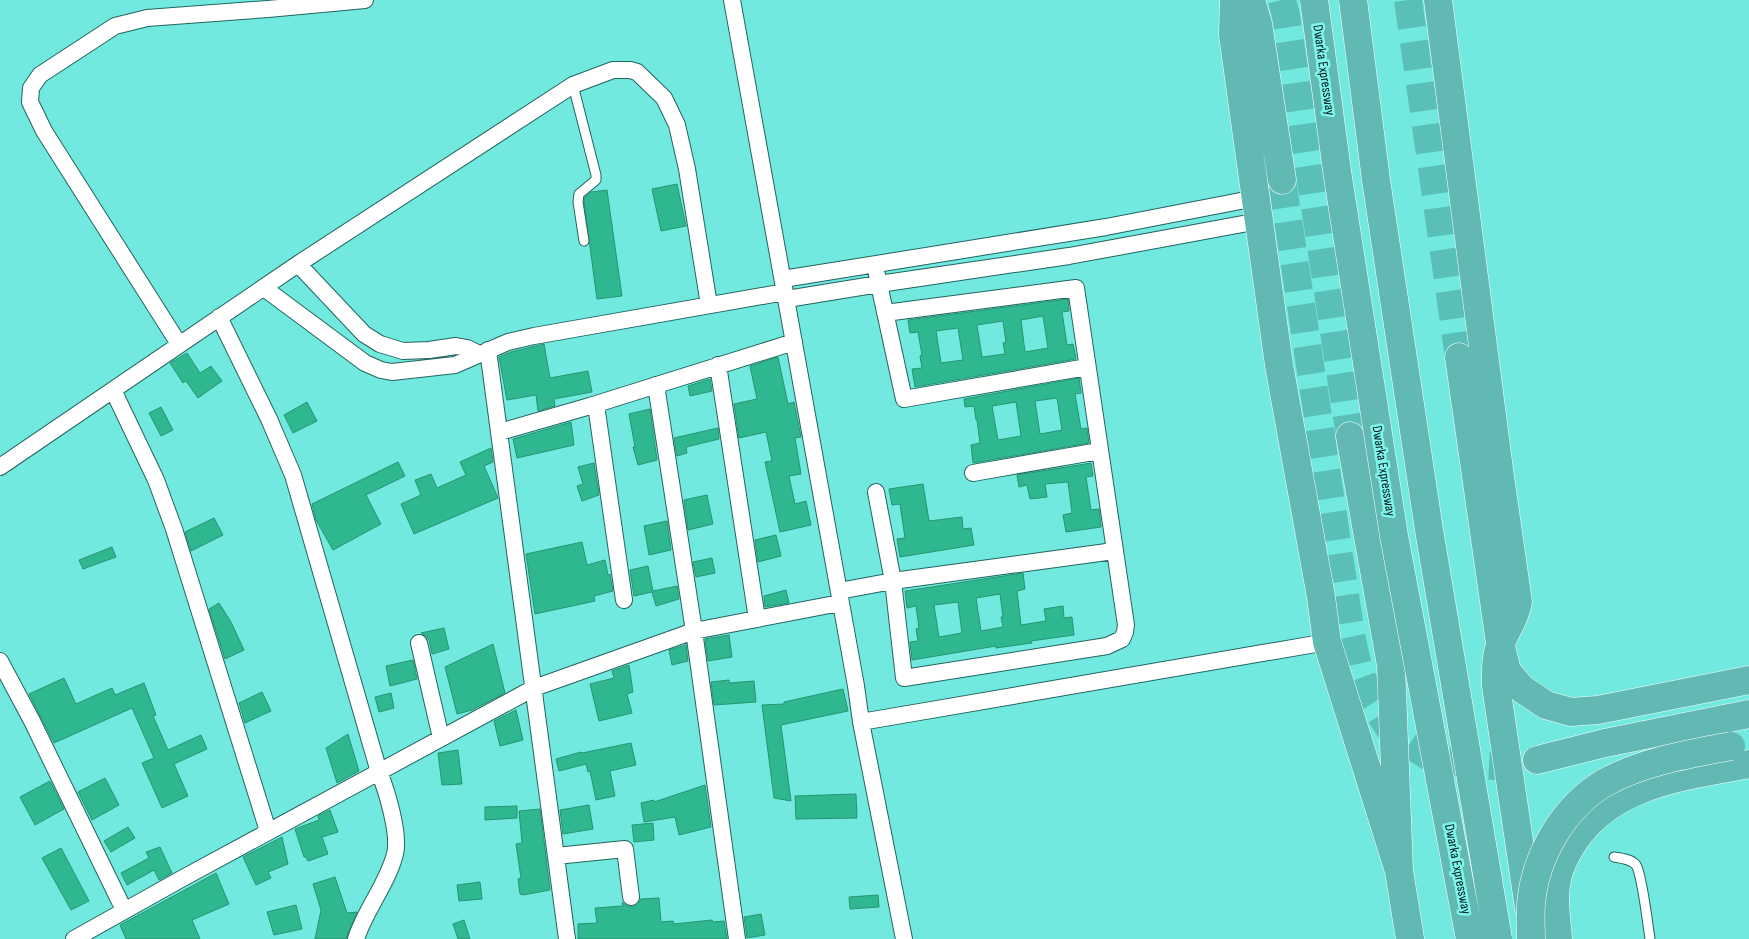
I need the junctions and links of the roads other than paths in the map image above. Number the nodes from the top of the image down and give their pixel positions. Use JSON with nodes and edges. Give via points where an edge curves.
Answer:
{"nodes":[{"id":1,"x":366,"y":0,"type":"edge"},
{"id":2,"x":732,"y":0,"type":"edge"},
{"id":3,"x":1234,"y":0,"type":"edge"},
{"id":4,"x":1251,"y":0,"type":"edge"},
{"id":5,"x":1314,"y":0,"type":"edge"},
{"id":6,"x":1353,"y":0,"type":"edge"},
{"id":7,"x":1438,"y":0,"type":"edge"},
{"id":8,"x":572,"y":84,"type":"junction"},
{"id":9,"x":1282,"y":180,"type":"tunnel mouth"},
{"id":10,"x":1257,"y":209,"type":"junction"},
{"id":11,"x":584,"y":241,"type":"dead end"},
{"id":12,"x":298,"y":264,"type":"junction"},
{"id":13,"x":876,"y":264,"type":"junction"},
{"id":14,"x":879,"y":284,"type":"junction"},
{"id":15,"x":264,"y":288,"type":"junction"},
{"id":16,"x":785,"y":290,"type":"junction"},
{"id":17,"x":709,"y":305,"type":"junction"},
{"id":18,"x":885,"y":313,"type":"junction"},
{"id":19,"x":220,"y":317,"type":"junction"},
{"id":20,"x":794,"y":342,"type":"junction"},
{"id":21,"x":180,"y":344,"type":"junction"},
{"id":22,"x":484,"y":352,"type":"junction"},
{"id":23,"x":1459,"y":357,"type":"tunnel mouth"},
{"id":24,"x":718,"y":366,"type":"junction"},
{"id":25,"x":1087,"y":367,"type":"junction"},
{"id":26,"x":656,"y":385,"type":"junction"},
{"id":27,"x":112,"y":390,"type":"junction"},
{"id":28,"x":596,"y":405,"type":"junction"},
{"id":29,"x":500,"y":432,"type":"junction"},
{"id":30,"x":1350,"y":436,"type":"tunnel mouth"},
{"id":31,"x":1099,"y":451,"type":"junction"},
{"id":32,"x":0,"y":467,"type":"edge"},
{"id":33,"x":973,"y":474,"type":"dead end"},
{"id":34,"x":876,"y":492,"type":"dead end"},
{"id":35,"x":1114,"y":551,"type":"junction"},
{"id":36,"x":893,"y":581,"type":"junction"},
{"id":37,"x":840,"y":597,"type":"junction"},
{"id":38,"x":624,"y":600,"type":"dead end"},
{"id":39,"x":757,"y":619,"type":"junction"},
{"id":40,"x":694,"y":632,"type":"junction"},
{"id":41,"x":1327,"y":642,"type":"junction"},
{"id":42,"x":419,"y":643,"type":"dead end"},
{"id":43,"x":1500,"y":643,"type":"junction"},
{"id":44,"x":0,"y":661,"type":"edge"},
{"id":45,"x":1749,"y":680,"type":"edge"},
{"id":46,"x":534,"y":688,"type":"junction"},
{"id":47,"x":1749,"y":714,"type":"edge"},
{"id":48,"x":861,"y":722,"type":"junction"},
{"id":49,"x":441,"y":738,"type":"junction"},
{"id":50,"x":1740,"y":755,"type":"edge"},
{"id":51,"x":1537,"y":760,"type":"tunnel mouth"},
{"id":52,"x":379,"y":772,"type":"junction"},
{"id":53,"x":268,"y":832,"type":"junction"},
{"id":54,"x":556,"y":856,"type":"junction"},
{"id":55,"x":1614,"y":857,"type":"dead end"},
{"id":56,"x":1399,"y":871,"type":"junction"},
{"id":57,"x":631,"y":897,"type":"dead end"},
{"id":58,"x":1405,"y":908,"type":"junction"},
{"id":59,"x":124,"y":910,"type":"junction"},
{"id":60,"x":74,"y":939,"type":"edge"},
{"id":61,"x":356,"y":939,"type":"edge"},
{"id":62,"x":567,"y":939,"type":"edge"},
{"id":63,"x":737,"y":939,"type":"edge"},
{"id":64,"x":904,"y":939,"type":"edge"},
{"id":65,"x":1410,"y":939,"type":"edge"},
{"id":66,"x":1429,"y":939,"type":"edge"},
{"id":67,"x":1470,"y":939,"type":"edge"},
{"id":68,"x":1498,"y":939,"type":"edge"},
{"id":69,"x":1532,"y":939,"type":"edge"},
{"id":70,"x":1558,"y":939,"type":"edge"},
{"id":71,"x":1650,"y":939,"type":"edge"}],
"edges":[{"from":1,"to":21,"type":"street","via":[[130,21],[115,26],[40,75],[31,88],[30,102],[44,131]]},
{"from":2,"to":16,"type":"street"},
{"from":3,"to":10,"type":"highway","via":[[1233,35]]},
{"from":4,"to":9,"type":"highway","via":[[1258,24]]},
{"from":5,"to":67,"type":"highway","name":"Dwarka Expressway","bridge":true,"via":[[1394,536]]},
{"from":6,"to":68,"type":"highway","name":"Dwarka Expressway","bridge":true,"via":[[1428,521]]},
{"from":7,"to":43,"type":"highway","via":[[1518,602],[1516,614]]},
{"from":8,"to":11,"type":"lane","via":[[596,175],[596,180],[579,194]]},
{"from":8,"to":12,"type":"street"},
{"from":8,"to":17,"type":"street","via":[[614,70],[630,70],[637,72],[664,98],[677,126],[687,169]]},
{"from":10,"to":13,"type":"street","via":[[1106,226]]},
{"from":10,"to":14,"type":"street","via":[[1069,256]]},
{"from":10,"to":41,"type":"highway","via":[[1279,364]]},
{"from":12,"to":15,"type":"street"},
{"from":12,"to":22,"type":"street","via":[[364,334],[380,344],[403,351],[456,346]]},
{"from":13,"to":14,"type":"street"},
{"from":13,"to":16,"type":"street"},
{"from":14,"to":16,"type":"street"},
{"from":14,"to":18,"type":"street"},
{"from":15,"to":19,"type":"street"},
{"from":15,"to":22,"type":"street","via":[[349,353],[381,370],[425,370],[455,365]]},
{"from":16,"to":17,"type":"street"},
{"from":16,"to":20,"type":"street"},
{"from":17,"to":22,"type":"street","via":[[534,336]]},
{"from":18,"to":25,"type":"street","via":[[1076,288]]},
{"from":18,"to":25,"type":"street","via":[[904,399]]},
{"from":19,"to":21,"type":"street"},
{"from":19,"to":52,"type":"street","via":[[293,475]]},
{"from":20,"to":24,"type":"street"},
{"from":20,"to":37,"type":"street"},
{"from":21,"to":27,"type":"street"},
{"from":22,"to":29,"type":"street"},
{"from":23,"to":43,"type":"highway"},
{"from":24,"to":26,"type":"street"},
{"from":24,"to":39,"type":"street"},
{"from":25,"to":31,"type":"street"},
{"from":26,"to":28,"type":"street"},
{"from":26,"to":40,"type":"street"},
{"from":27,"to":32,"type":"street"},
{"from":27,"to":53,"type":"street","via":[[156,480],[174,528]]},
{"from":28,"to":29,"type":"street"},
{"from":28,"to":38,"type":"street"},
{"from":29,"to":46,"type":"street"},
{"from":30,"to":56,"type":"highway","via":[[1391,665]]},
{"from":31,"to":33,"type":"street"},
{"from":31,"to":35,"type":"street"},
{"from":34,"to":36,"type":"street"},
{"from":35,"to":36,"type":"street"},
{"from":35,"to":36,"type":"street","via":[[1126,625],[1122,639],[1107,646],[904,678]]},
{"from":36,"to":37,"type":"street"},
{"from":37,"to":39,"type":"street"},
{"from":37,"to":48,"type":"street"},
{"from":39,"to":40,"type":"street"},
{"from":40,"to":46,"type":"street"},
{"from":40,"to":63,"type":"street"},
{"from":41,"to":48,"type":"street"},
{"from":41,"to":56,"type":"highway"},
{"from":42,"to":49,"type":"street"},
{"from":43,"to":45,"type":"highway","via":[[1507,671],[1522,690],[1546,705],[1571,712],[1598,710]]},
{"from":43,"to":69,"type":"highway","via":[[1496,658],[1496,686]]},
{"from":44,"to":59,"type":"street"},
{"from":46,"to":49,"type":"street"},
{"from":46,"to":54,"type":"street"},
{"from":47,"to":51,"type":"highway"},
{"from":48,"to":64,"type":"street"},
{"from":49,"to":52,"type":"street"},
{"from":50,"to":69,"type":"highway","bridge":true,"via":[[1670,758],[1606,782],[1577,804],[1556,831],[1540,861],[1531,903]]},
{"from":50,"to":70,"type":"highway","via":[[1621,798],[1584,826],[1560,867],[1556,886]]},
{"from":52,"to":53,"type":"street"},
{"from":52,"to":61,"type":"street","via":[[388,798],[396,853]]},
{"from":53,"to":59,"type":"street"},
{"from":54,"to":57,"type":"street","via":[[625,849]]},
{"from":54,"to":62,"type":"street"},
{"from":55,"to":71,"type":"lane","via":[[1629,860],[1636,866]]},
{"from":56,"to":58,"type":"highway"},
{"from":58,"to":65,"type":"highway"},
{"from":58,"to":66,"type":"highway"},
{"from":59,"to":60,"type":"street"}]}
